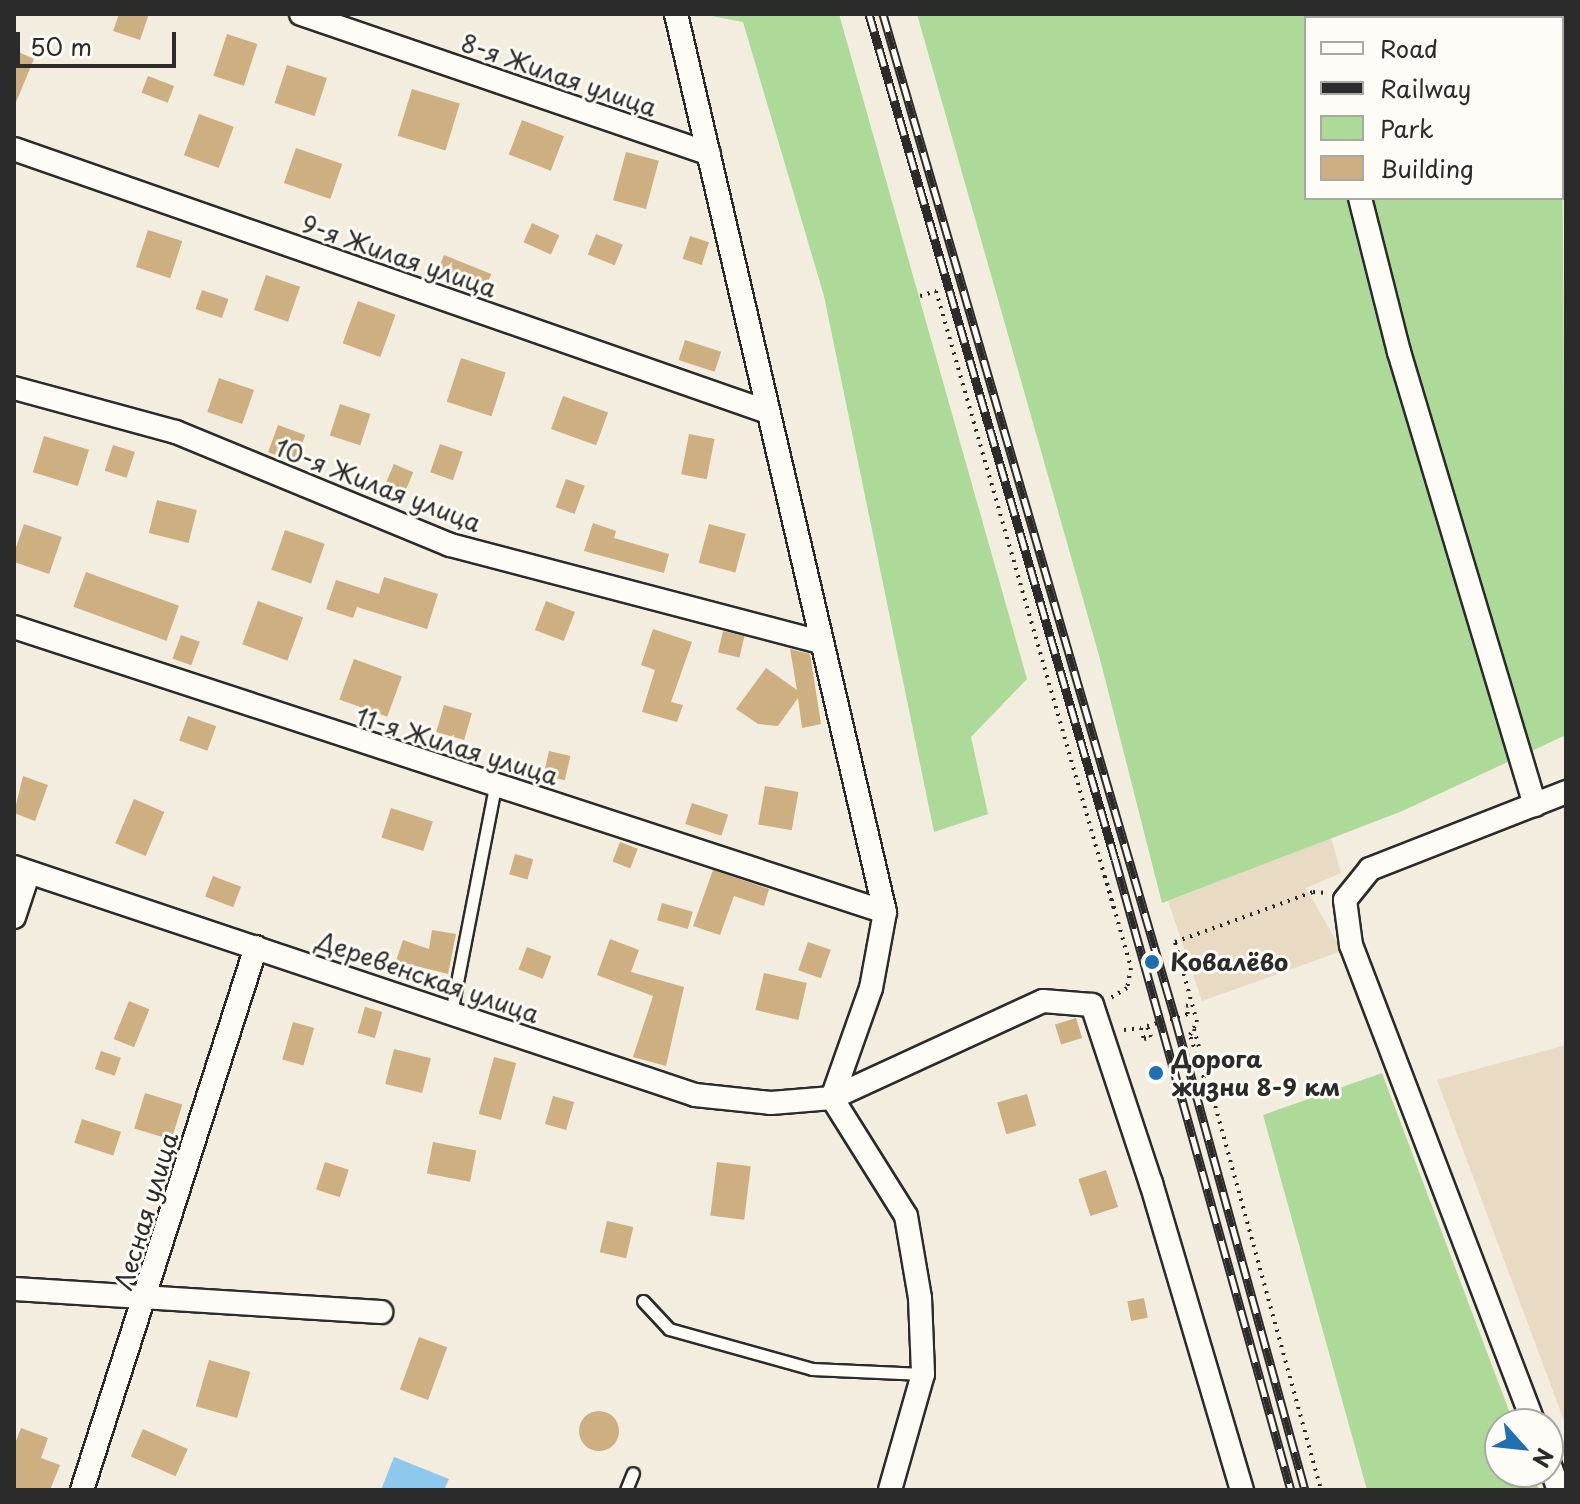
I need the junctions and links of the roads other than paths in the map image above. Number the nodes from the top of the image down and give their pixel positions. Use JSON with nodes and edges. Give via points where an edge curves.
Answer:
{"nodes":[{"id":1,"x":301,"y":14,"type":"edge"},
{"id":2,"x":676,"y":14,"type":"edge"},
{"id":3,"x":14,"y":149,"type":"edge"},
{"id":4,"x":709,"y":154,"type":"junction"},
{"id":5,"x":1361,"y":200,"type":"edge"},
{"id":6,"x":14,"y":388,"type":"edge"},
{"id":7,"x":768,"y":412,"type":"junction"},
{"id":8,"x":14,"y":627,"type":"edge"},
{"id":9,"x":821,"y":642,"type":"junction"},
{"id":10,"x":495,"y":787,"type":"junction"},
{"id":11,"x":1566,"y":792,"type":"edge"},
{"id":12,"x":1535,"y":805,"type":"junction"},
{"id":13,"x":22,"y":869,"type":"edge"},
{"id":14,"x":885,"y":912,"type":"junction"},
{"id":15,"x":14,"y":917,"type":"edge"},
{"id":16,"x":256,"y":947,"type":"junction"},
{"id":17,"x":451,"y":1013,"type":"junction"},
{"id":18,"x":832,"y":1098,"type":"junction"},
{"id":19,"x":14,"y":1289,"type":"edge"},
{"id":20,"x":147,"y":1296,"type":"junction"},
{"id":21,"x":643,"y":1301,"type":"dead end"},
{"id":22,"x":381,"y":1312,"type":"dead end"},
{"id":23,"x":923,"y":1374,"type":"junction"},
{"id":24,"x":1528,"y":1408,"type":"edge"},
{"id":25,"x":633,"y":1473,"type":"dead end"},
{"id":26,"x":82,"y":1490,"type":"edge"},
{"id":27,"x":626,"y":1490,"type":"edge"},
{"id":28,"x":890,"y":1490,"type":"edge"},
{"id":29,"x":1242,"y":1490,"type":"edge"}],
"edges":[{"from":1,"to":4,"type":"street","name":"8-я Жилая улица"},
{"from":2,"to":4,"type":"street"},
{"from":3,"to":7,"type":"street","name":"9-я Жилая улица"},
{"from":4,"to":7,"type":"street"},
{"from":5,"to":12,"type":"street","via":[[1399,352]]},
{"from":6,"to":9,"type":"street","name":"10-я Жилая улица","via":[[176,432],[450,545]]},
{"from":7,"to":9,"type":"street"},
{"from":8,"to":10,"type":"street","name":"11-я Жилая улица"},
{"from":9,"to":14,"type":"street"},
{"from":10,"to":14,"type":"street","name":"11-я Жилая улица","via":[[675,840]]},
{"from":10,"to":17,"type":"lane"},
{"from":11,"to":12,"type":"street"},
{"from":12,"to":24,"type":"street","via":[[1370,869],[1345,900],[1351,945]]},
{"from":13,"to":15,"type":"street"},
{"from":13,"to":16,"type":"street","name":"Деревенская улица"},
{"from":14,"to":18,"type":"street","via":[[871,988]]},
{"from":16,"to":17,"type":"street","name":"Деревенская улица"},
{"from":16,"to":20,"type":"street","name":"Лесная улица"},
{"from":17,"to":18,"type":"street","name":"Деревенская улица","via":[[695,1095],[771,1103]]},
{"from":18,"to":23,"type":"street","via":[[906,1216],[920,1298]]},
{"from":18,"to":29,"type":"street","via":[[1043,1001],[1092,1005]]},
{"from":19,"to":20,"type":"street"},
{"from":20,"to":22,"type":"street"},
{"from":20,"to":26,"type":"street","name":"Лесная улица"},
{"from":21,"to":23,"type":"lane","via":[[669,1329],[812,1369]]},
{"from":23,"to":28,"type":"street"},
{"from":25,"to":27,"type":"lane"}]}
